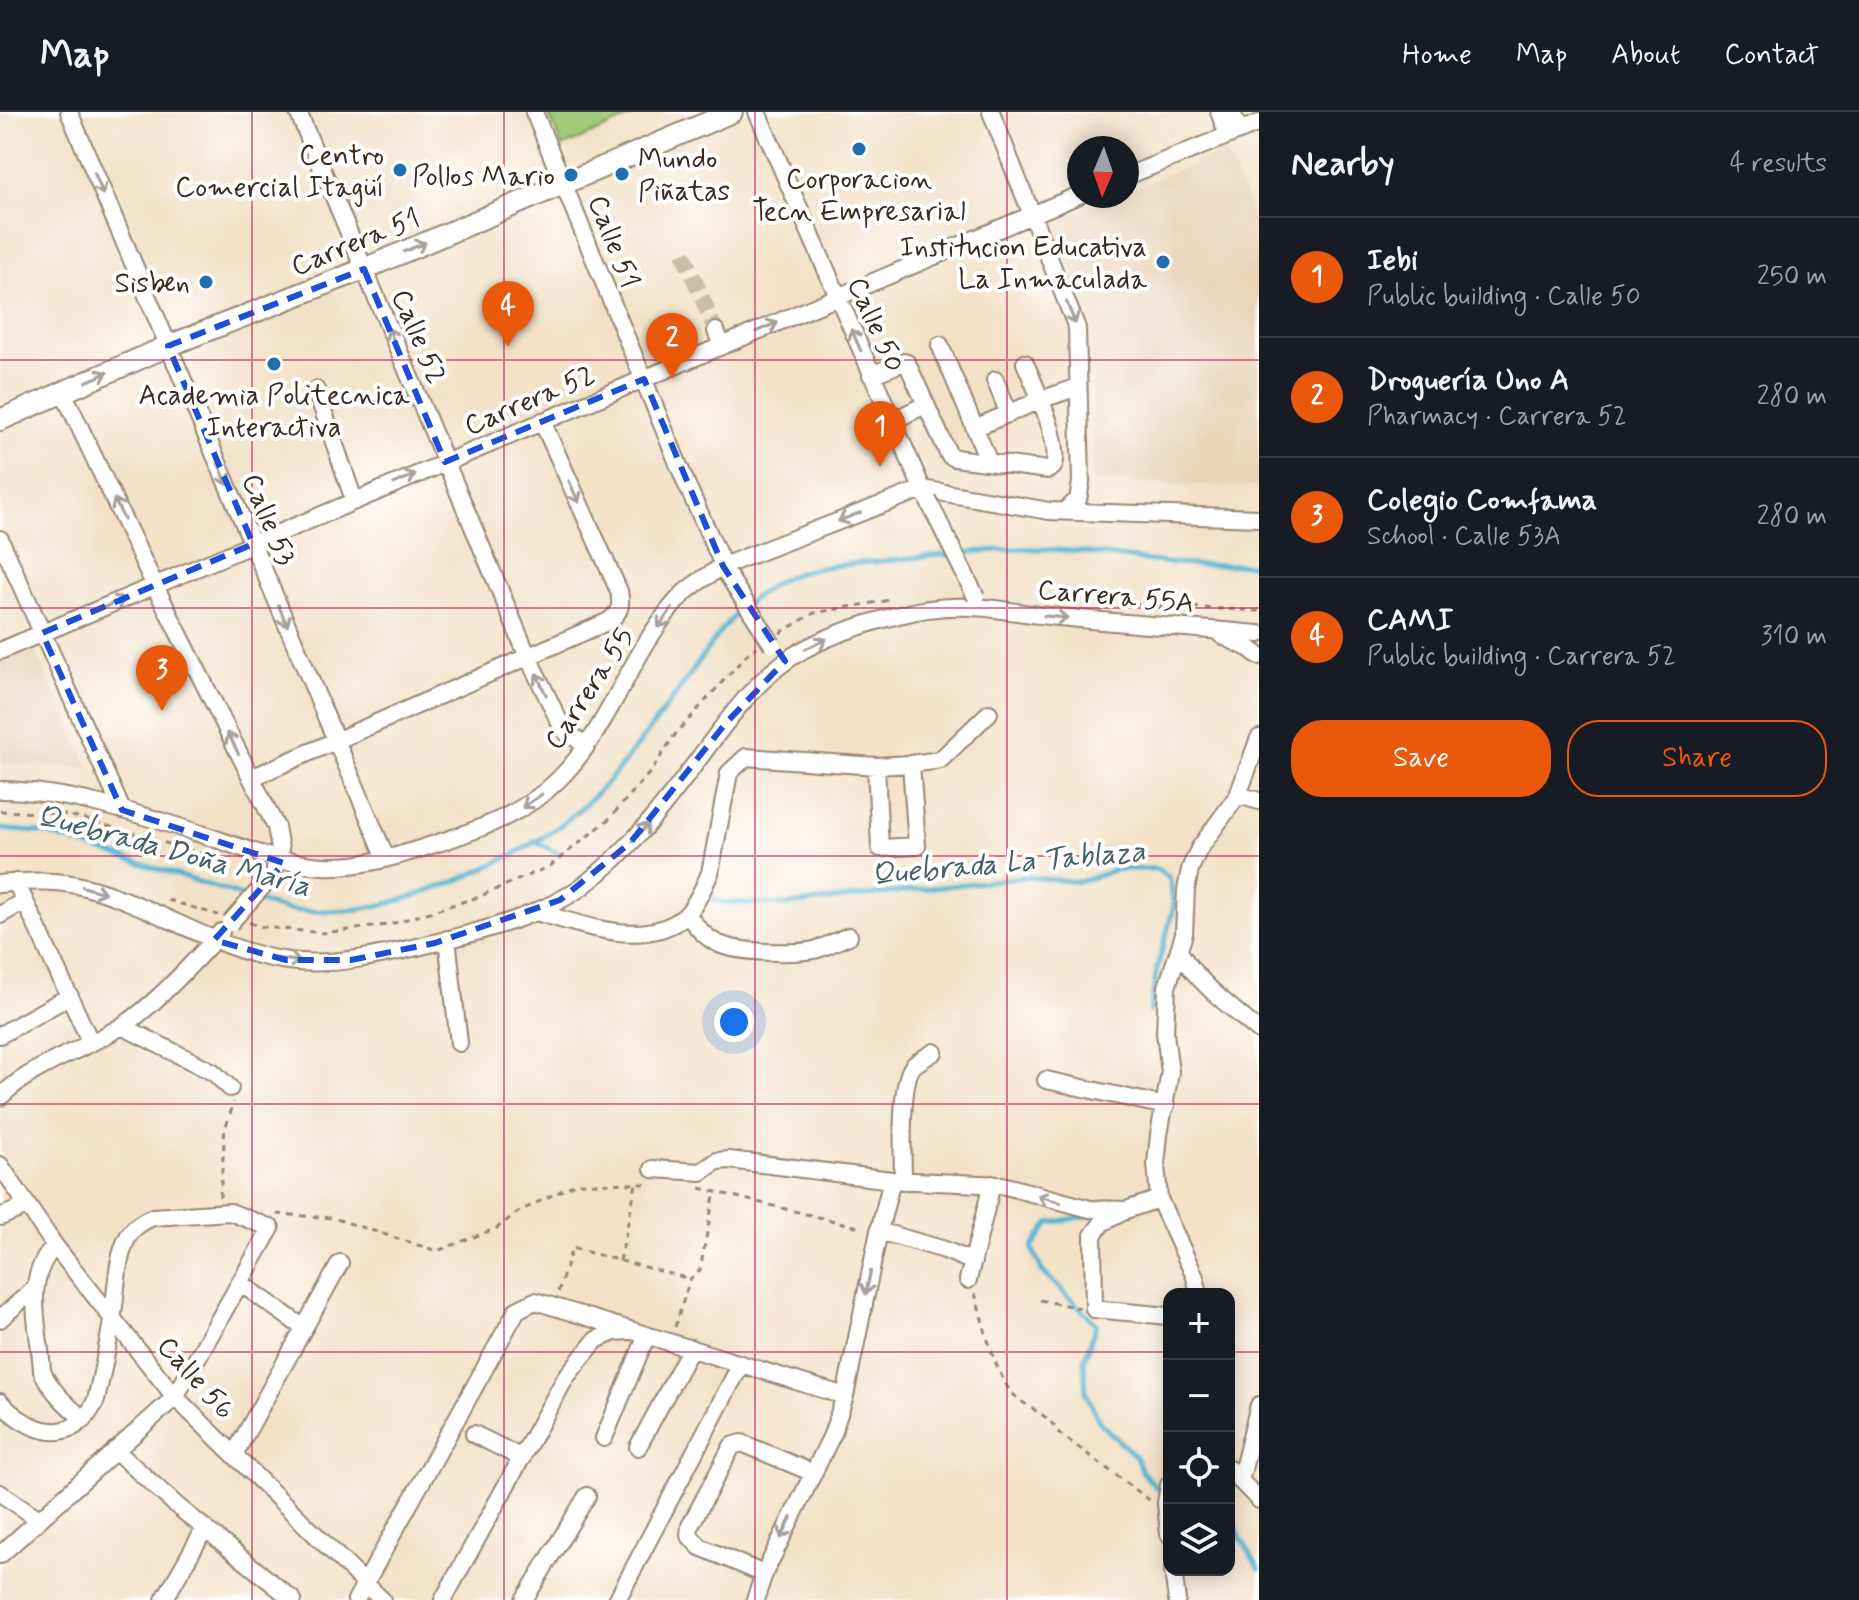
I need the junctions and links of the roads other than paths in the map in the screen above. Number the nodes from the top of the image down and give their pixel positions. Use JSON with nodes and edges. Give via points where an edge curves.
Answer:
{"nodes":[{"id":1,"x":69,"y":112,"type":"edge"},
{"id":2,"x":298,"y":112,"type":"edge"},
{"id":3,"x":534,"y":112,"type":"edge"},
{"id":4,"x":732,"y":112,"type":"edge"},
{"id":5,"x":757,"y":112,"type":"edge"},
{"id":6,"x":991,"y":112,"type":"edge"},
{"id":7,"x":1219,"y":112,"type":"edge"},
{"id":8,"x":1232,"y":112,"type":"edge"},
{"id":9,"x":1259,"y":123,"type":"edge"},
{"id":10,"x":1234,"y":133,"type":"junction"},
{"id":11,"x":1139,"y":171,"type":"edge"},
{"id":12,"x":565,"y":182,"type":"junction"},
{"id":13,"x":1067,"y":200,"type":"edge"},
{"id":14,"x":1031,"y":215,"type":"junction"},
{"id":15,"x":364,"y":269,"type":"junction"},
{"id":16,"x":837,"y":298,"type":"junction"},
{"id":17,"x":940,"y":345,"type":"dead end"},
{"id":18,"x":168,"y":346,"type":"junction"},
{"id":19,"x":1025,"y":363,"type":"dead end"},
{"id":20,"x":871,"y":375,"type":"junction"},
{"id":21,"x":644,"y":379,"type":"junction"},
{"id":22,"x":995,"y":380,"type":"dead end"},
{"id":23,"x":1078,"y":387,"type":"junction"},
{"id":24,"x":316,"y":390,"type":"dead end"},
{"id":25,"x":63,"y":392,"type":"junction"},
{"id":26,"x":1040,"y":400,"type":"junction"},
{"id":27,"x":925,"y":405,"type":"junction"},
{"id":28,"x":1009,"y":414,"type":"junction"},
{"id":29,"x":0,"y":420,"type":"edge"},
{"id":30,"x":542,"y":421,"type":"junction"},
{"id":31,"x":892,"y":421,"type":"junction"},
{"id":32,"x":975,"y":428,"type":"junction"},
{"id":33,"x":445,"y":462,"type":"junction"},
{"id":34,"x":989,"y":462,"type":"junction"},
{"id":35,"x":925,"y":494,"type":"junction"},
{"id":36,"x":354,"y":500,"type":"junction"},
{"id":37,"x":1064,"y":511,"type":"junction"},
{"id":38,"x":1259,"y":518,"type":"edge"},
{"id":39,"x":0,"y":539,"type":"edge"},
{"id":40,"x":253,"y":544,"type":"junction"},
{"id":41,"x":725,"y":570,"type":"junction"},
{"id":42,"x":155,"y":586,"type":"junction"},
{"id":43,"x":977,"y":602,"type":"junction"},
{"id":44,"x":1208,"y":630,"type":"junction"},
{"id":45,"x":42,"y":633,"type":"junction"},
{"id":46,"x":1259,"y":634,"type":"edge"},
{"id":47,"x":0,"y":651,"type":"edge"},
{"id":48,"x":1259,"y":656,"type":"edge"},
{"id":49,"x":528,"y":657,"type":"junction"},
{"id":50,"x":785,"y":661,"type":"junction"},
{"id":51,"x":989,"y":713,"type":"dead end"},
{"id":52,"x":1259,"y":738,"type":"edge"},
{"id":53,"x":337,"y":741,"type":"junction"},
{"id":54,"x":586,"y":745,"type":"junction"},
{"id":55,"x":911,"y":764,"type":"junction"},
{"id":56,"x":876,"y":766,"type":"junction"},
{"id":57,"x":251,"y":778,"type":"junction"},
{"id":58,"x":0,"y":790,"type":"edge"},
{"id":59,"x":1238,"y":795,"type":"junction"},
{"id":60,"x":1259,"y":801,"type":"edge"},
{"id":61,"x":122,"y":810,"type":"junction"},
{"id":62,"x":386,"y":858,"type":"junction"},
{"id":63,"x":279,"y":860,"type":"junction"},
{"id":64,"x":8,"y":883,"type":"edge"},
{"id":65,"x":24,"y":901,"type":"junction"},
{"id":66,"x":536,"y":912,"type":"junction"},
{"id":67,"x":687,"y":914,"type":"junction"},
{"id":68,"x":0,"y":915,"type":"edge"},
{"id":69,"x":849,"y":936,"type":"dead end"},
{"id":70,"x":447,"y":939,"type":"junction"},
{"id":71,"x":214,"y":940,"type":"junction"},
{"id":72,"x":1180,"y":953,"type":"junction"},
{"id":73,"x":70,"y":996,"type":"junction"},
{"id":74,"x":122,"y":1026,"type":"junction"},
{"id":75,"x":1259,"y":1031,"type":"edge"},
{"id":76,"x":0,"y":1035,"type":"edge"},
{"id":77,"x":90,"y":1041,"type":"junction"},
{"id":78,"x":459,"y":1043,"type":"dead end"},
{"id":79,"x":934,"y":1052,"type":"dead end"},
{"id":80,"x":1046,"y":1080,"type":"dead end"},
{"id":81,"x":230,"y":1088,"type":"road end"},
{"id":82,"x":0,"y":1097,"type":"edge"},
{"id":83,"x":1166,"y":1106,"type":"junction"},
{"id":84,"x":0,"y":1165,"type":"edge"},
{"id":85,"x":652,"y":1176,"type":"road end"},
{"id":86,"x":898,"y":1180,"type":"junction"},
{"id":87,"x":1158,"y":1181,"type":"junction"},
{"id":88,"x":992,"y":1184,"type":"junction"},
{"id":89,"x":1159,"y":1199,"type":"junction"},
{"id":90,"x":27,"y":1206,"type":"junction"},
{"id":91,"x":1132,"y":1208,"type":"junction"},
{"id":92,"x":0,"y":1217,"type":"edge"},
{"id":93,"x":879,"y":1231,"type":"junction"},
{"id":94,"x":55,"y":1246,"type":"junction"},
{"id":95,"x":340,"y":1263,"type":"dead end"},
{"id":96,"x":240,"y":1283,"type":"junction"},
{"id":97,"x":1198,"y":1288,"type":"edge"},
{"id":98,"x":34,"y":1289,"type":"junction"},
{"id":99,"x":1163,"y":1315,"type":"edge"},
{"id":100,"x":0,"y":1319,"type":"edge"},
{"id":101,"x":112,"y":1320,"type":"junction"},
{"id":102,"x":304,"y":1328,"type":"junction"},
{"id":103,"x":642,"y":1333,"type":"junction"},
{"id":104,"x":691,"y":1348,"type":"junction"},
{"id":105,"x":741,"y":1364,"type":"junction"},
{"id":106,"x":845,"y":1396,"type":"junction"},
{"id":107,"x":175,"y":1397,"type":"junction"},
{"id":108,"x":0,"y":1402,"type":"edge"},
{"id":109,"x":1259,"y":1405,"type":"edge"},
{"id":110,"x":84,"y":1420,"type":"junction"},
{"id":111,"x":474,"y":1434,"type":"dead end"},
{"id":112,"x":604,"y":1438,"type":"dead end"},
{"id":113,"x":638,"y":1447,"type":"dead end"},
{"id":114,"x":115,"y":1450,"type":"junction"},
{"id":115,"x":234,"y":1455,"type":"junction"},
{"id":116,"x":522,"y":1458,"type":"junction"},
{"id":117,"x":1235,"y":1472,"type":"edge"},
{"id":118,"x":813,"y":1473,"type":"junction"},
{"id":119,"x":1235,"y":1476,"type":"edge"},
{"id":120,"x":0,"y":1493,"type":"edge"},
{"id":121,"x":587,"y":1496,"type":"dead end"},
{"id":122,"x":1259,"y":1500,"type":"edge"},
{"id":123,"x":39,"y":1519,"type":"junction"},
{"id":124,"x":205,"y":1528,"type":"junction"},
{"id":125,"x":0,"y":1555,"type":"edge"},
{"id":126,"x":764,"y":1574,"type":"junction"},
{"id":127,"x":1174,"y":1576,"type":"edge"},
{"id":128,"x":366,"y":1585,"type":"junction"},
{"id":129,"x":164,"y":1600,"type":"edge"},
{"id":130,"x":293,"y":1600,"type":"edge"},
{"id":131,"x":356,"y":1600,"type":"edge"},
{"id":132,"x":382,"y":1600,"type":"edge"},
{"id":133,"x":443,"y":1600,"type":"edge"},
{"id":134,"x":524,"y":1600,"type":"edge"},
{"id":135,"x":617,"y":1600,"type":"edge"},
{"id":136,"x":755,"y":1600,"type":"edge"},
{"id":137,"x":1177,"y":1600,"type":"edge"}],
"edges":[{"from":1,"to":18,"type":"street","name":"Calle 53","one_way":true},
{"from":2,"to":15,"type":"street","name":"Calle 52"},
{"from":3,"to":12,"type":"street","name":"Calle 51"},
{"from":4,"to":12,"type":"main road","name":"Carrera 51"},
{"from":5,"to":16,"type":"street","name":"Calle 50"},
{"from":6,"to":14,"type":"street"},
{"from":7,"to":10,"type":"street"},
{"from":8,"to":10,"type":"street"},
{"from":9,"to":10,"type":"street"},
{"from":10,"to":11,"type":"street"},
{"from":15,"to":12,"type":"main road","name":"Carrera 51","one_way":true},
{"from":12,"to":21,"type":"street","name":"Calle 51"},
{"from":13,"to":14,"type":"street","name":"Carrera 52"},
{"from":14,"to":16,"type":"street","name":"Carrera 52"},
{"from":14,"to":23,"type":"street","one_way":true,"via":[[1077,328]]},
{"from":15,"to":18,"type":"main road","name":"Carrera 51"},
{"from":33,"to":15,"type":"street","name":"Calle 52","one_way":true},
{"from":20,"to":16,"type":"street","name":"Calle 50","one_way":true},
{"from":21,"to":16,"type":"street","name":"Carrera 52","one_way":true,"via":[[719,338]]},
{"from":17,"to":32,"type":"street"},
{"from":25,"to":18,"type":"main road","name":"Carrera 51","one_way":true},
{"from":18,"to":40,"type":"street","name":"Calle 53","one_way":true},
{"from":19,"to":26,"type":"street"},
{"from":20,"to":27,"type":"street","via":[[907,363]]},
{"from":20,"to":31,"type":"street","name":"Calle 50"},
{"from":21,"to":30,"type":"street","name":"Carrera 52"},
{"from":21,"to":41,"type":"street","name":"Calle 51"},
{"from":22,"to":28,"type":"street"},
{"from":23,"to":26,"type":"street"},
{"from":23,"to":37,"type":"street","via":[[1081,482],[1078,500]]},
{"from":24,"to":36,"type":"street"},
{"from":25,"to":29,"type":"main road","name":"Carrera 51"},
{"from":42,"to":25,"type":"street","one_way":true},
{"from":26,"to":28,"type":"street"},
{"from":26,"to":34,"type":"street","via":[[1057,455],[1053,467]]},
{"from":27,"to":31,"type":"street"},
{"from":27,"to":34,"type":"street","via":[[949,455]]},
{"from":28,"to":32,"type":"street"},
{"from":30,"to":33,"type":"street","name":"Carrera 52"},
{"from":30,"to":49,"type":"street","one_way":true,"via":[[622,603],[609,621]]},
{"from":31,"to":35,"type":"street","name":"Calle 50"},
{"from":32,"to":34,"type":"street"},
{"from":36,"to":33,"type":"street","name":"Carrera 52","one_way":true},
{"from":33,"to":49,"type":"street","name":"Calle 52"},
{"from":35,"to":37,"type":"street"},
{"from":35,"to":41,"type":"street","name":"Carrera 55","one_way":true},
{"from":35,"to":43,"type":"street","name":"Calle 50","bridge":true},
{"from":36,"to":40,"type":"street","name":"Carrera 52"},
{"from":37,"to":38,"type":"street"},
{"from":39,"to":45,"type":"street"},
{"from":40,"to":42,"type":"street","name":"Carrera 52"},
{"from":40,"to":53,"type":"street","name":"Calle 53","one_way":true},
{"from":41,"to":50,"type":"street","name":"Calle 51","bridge":true},
{"from":41,"to":54,"type":"street","name":"Carrera 55","one_way":true,"via":[[685,593],[670,610]]},
{"from":45,"to":42,"type":"street","name":"Carrera 52","one_way":true},
{"from":57,"to":42,"type":"street","one_way":true},
{"from":43,"to":44,"type":"street","name":"Carrera 55A","one_way":true,"via":[[1046,616]]},
{"from":50,"to":43,"type":"street","name":"Carrera 55A","one_way":true,"via":[[830,637]]},
{"from":44,"to":46,"type":"street","name":"Carrera 55A"},
{"from":44,"to":48,"type":"street"},
{"from":45,"to":47,"type":"street","name":"Carrera 52"},
{"from":45,"to":61,"type":"street"},
{"from":49,"to":53,"type":"street"},
{"from":54,"to":49,"type":"street","name":"Calle 52","one_way":true,"via":[[561,725]]},
{"from":66,"to":50,"type":"street","name":"Carrera 55A","one_way":true,"via":[[584,885],[630,843],[726,723]]},
{"from":51,"to":55,"type":"street","via":[[940,760]]},
{"from":52,"to":59,"type":"street"},
{"from":53,"to":57,"type":"street"},
{"from":53,"to":62,"type":"street","name":"Calle 53"},
{"from":54,"to":62,"type":"street","name":"Carrera 55","one_way":true,"via":[[560,778],[512,814]]},
{"from":55,"to":56,"type":"street"},
{"from":55,"to":56,"type":"street","via":[[917,846],[880,848]]},
{"from":56,"to":67,"type":"street","via":[[746,757],[729,773],[710,873]]},
{"from":57,"to":63,"type":"street","via":[[276,827]]},
{"from":58,"to":61,"type":"street","name":"Carrera 55","via":[[57,795]]},
{"from":59,"to":60,"type":"street"},
{"from":59,"to":72,"type":"street","via":[[1190,869]]},
{"from":61,"to":63,"type":"street","name":"Carrera 55"},
{"from":62,"to":63,"type":"street","name":"Carrera 55","via":[[326,866]]},
{"from":63,"to":71,"type":"street","bridge":true,"via":[[269,879]]},
{"from":64,"to":65,"type":"street"},
{"from":64,"to":71,"type":"street","name":"Carrera 55A","one_way":true,"via":[[74,884]]},
{"from":65,"to":68,"type":"street"},
{"from":65,"to":73,"type":"street"},
{"from":66,"to":67,"type":"street","via":[[624,933],[663,930]]},
{"from":66,"to":70,"type":"street","name":"Carrera 55A"},
{"from":67,"to":69,"type":"street","via":[[721,945],[757,950],[797,952]]},
{"from":71,"to":70,"type":"street","name":"Carrera 55A","one_way":true,"via":[[318,963]]},
{"from":70,"to":78,"type":"street"},
{"from":71,"to":74,"type":"street"},
{"from":72,"to":75,"type":"street","via":[[1204,983]]},
{"from":72,"to":83,"type":"street","via":[[1167,987]]},
{"from":73,"to":76,"type":"street"},
{"from":73,"to":77,"type":"street"},
{"from":74,"to":77,"type":"street"},
{"from":74,"to":81,"type":"street","via":[[213,1072]]},
{"from":77,"to":82,"type":"street","via":[[16,1082]]},
{"from":79,"to":86,"type":"street","via":[[913,1066],[909,1076]]},
{"from":80,"to":83,"type":"street"},
{"from":83,"to":87,"type":"street"},
{"from":84,"to":90,"type":"street","name":"Calle 56"},
{"from":85,"to":86,"type":"street","via":[[701,1172],[729,1160]]},
{"from":86,"to":88,"type":"street"},
{"from":86,"to":93,"type":"street"},
{"from":87,"to":89,"type":"street"},
{"from":87,"to":91,"type":"street"},
{"from":91,"to":88,"type":"street","one_way":true,"via":[[1090,1209]]},
{"from":88,"to":93,"type":"street","via":[[970,1272],[945,1250]]},
{"from":89,"to":91,"type":"street"},
{"from":89,"to":97,"type":"street"},
{"from":90,"to":92,"type":"street"},
{"from":90,"to":94,"type":"street","name":"Calle 56"},
{"from":91,"to":99,"type":"street","via":[[1102,1223],[1093,1235],[1094,1309]]},
{"from":93,"to":106,"type":"street","one_way":true},
{"from":94,"to":98,"type":"street","via":[[40,1265]]},
{"from":94,"to":101,"type":"street","name":"Calle 56"},
{"from":95,"to":102,"type":"street"},
{"from":96,"to":101,"type":"street","via":[[274,1221],[230,1212],[153,1217],[135,1226],[127,1238]]},
{"from":96,"to":102,"type":"street"},
{"from":96,"to":107,"type":"street"},
{"from":98,"to":100,"type":"street"},
{"from":98,"to":110,"type":"street","via":[[42,1371],[60,1399]]},
{"from":101,"to":107,"type":"street","name":"Calle 56"},
{"from":101,"to":110,"type":"street","via":[[96,1400]]},
{"from":102,"to":115,"type":"street"},
{"from":103,"to":104,"type":"street"},
{"from":103,"to":112,"type":"street"},
{"from":103,"to":116,"type":"street","via":[[614,1332],[596,1340],[566,1377]]},
{"from":103,"to":128,"type":"street","via":[[535,1301],[517,1310]]},
{"from":104,"to":105,"type":"street"},
{"from":104,"to":113,"type":"street"},
{"from":105,"to":106,"type":"street"},
{"from":105,"to":135,"type":"street"},
{"from":106,"to":118,"type":"street"},
{"from":107,"to":114,"type":"street"},
{"from":107,"to":115,"type":"street","name":"Calle 56"},
{"from":108,"to":110,"type":"street","via":[[34,1428],[52,1431],[76,1427]]},
{"from":109,"to":117,"type":"street"},
{"from":111,"to":116,"type":"street"},
{"from":114,"to":123,"type":"street"},
{"from":114,"to":124,"type":"street"},
{"from":115,"to":128,"type":"street","name":"Calle 56"},
{"from":116,"to":133,"type":"street"},
{"from":118,"to":126,"type":"street","one_way":true},
{"from":118,"to":126,"type":"street","via":[[742,1443],[732,1446],[690,1526],[689,1535],[700,1547]]},
{"from":119,"to":122,"type":"street"},
{"from":120,"to":123,"type":"street"},
{"from":121,"to":134,"type":"street"},
{"from":123,"to":125,"type":"street"},
{"from":124,"to":129,"type":"street"},
{"from":124,"to":130,"type":"street"},
{"from":126,"to":136,"type":"street"},
{"from":127,"to":137,"type":"street"},
{"from":128,"to":131,"type":"street"},
{"from":128,"to":132,"type":"street","name":"Calle 56"}]}
